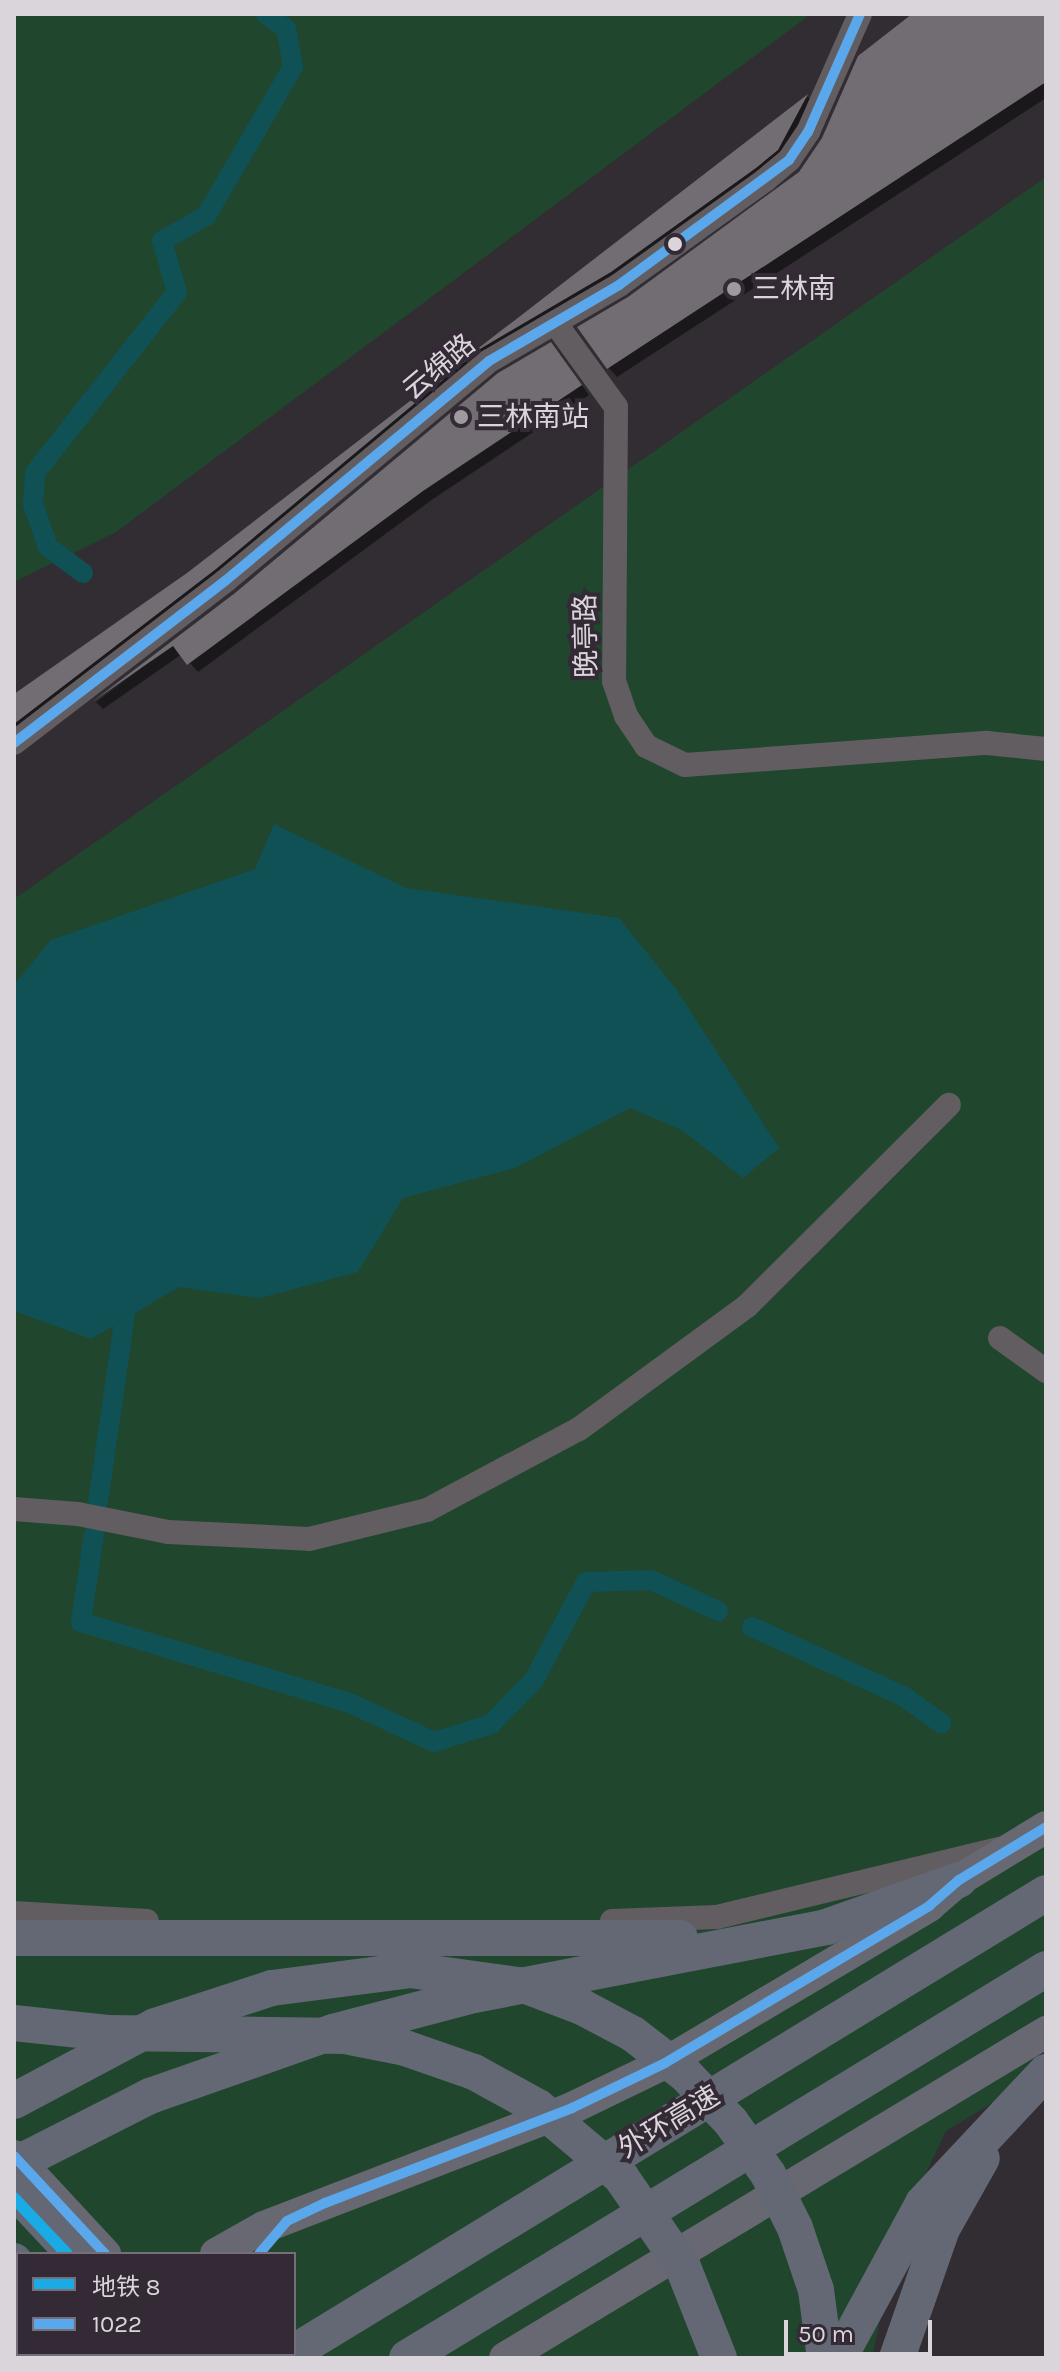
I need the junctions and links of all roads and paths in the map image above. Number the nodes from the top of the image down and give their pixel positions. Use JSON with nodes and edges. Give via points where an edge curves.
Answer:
{"nodes":[{"id":1,"x":860,"y":14,"type":"edge"},
{"id":2,"x":556,"y":324,"type":"junction"},
{"id":3,"x":14,"y":743,"type":"edge"},
{"id":4,"x":1046,"y":749,"type":"edge"},
{"id":5,"x":949,"y":1105,"type":"dead end"},
{"id":6,"x":1000,"y":1338,"type":"dead end"},
{"id":7,"x":1046,"y":1371,"type":"edge"},
{"id":8,"x":14,"y":1509,"type":"edge"},
{"id":9,"x":1046,"y":1827,"type":"edge"},
{"id":10,"x":1014,"y":1846,"type":"junction"},
{"id":11,"x":959,"y":1880,"type":"junction"},
{"id":12,"x":1046,"y":1893,"type":"edge"},
{"id":13,"x":14,"y":1913,"type":"edge"},
{"id":14,"x":14,"y":1938,"type":"edge"},
{"id":15,"x":730,"y":1946,"type":"junction"},
{"id":16,"x":1046,"y":1969,"type":"edge"},
{"id":17,"x":14,"y":2023,"type":"edge"},
{"id":18,"x":1046,"y":2032,"type":"edge"},
{"id":19,"x":1034,"y":2083,"type":"edge"},
{"id":20,"x":14,"y":2101,"type":"edge"},
{"id":21,"x":14,"y":2156,"type":"edge"},
{"id":22,"x":14,"y":2165,"type":"edge"},
{"id":23,"x":14,"y":2190,"type":"edge"},
{"id":24,"x":287,"y":2221,"type":"junction"},
{"id":25,"x":72,"y":2252,"type":"edge"},
{"id":26,"x":103,"y":2252,"type":"edge"},
{"id":27,"x":220,"y":2252,"type":"edge"},
{"id":28,"x":261,"y":2252,"type":"edge"},
{"id":29,"x":296,"y":2351,"type":"edge"},
{"id":30,"x":407,"y":2358,"type":"edge"},
{"id":31,"x":505,"y":2358,"type":"edge"},
{"id":32,"x":719,"y":2358,"type":"edge"},
{"id":33,"x":825,"y":2358,"type":"edge"},
{"id":34,"x":839,"y":2358,"type":"edge"},
{"id":35,"x":897,"y":2358,"type":"edge"}],
"edges":[{"from":1,"to":2,"type":"street","name":"云绵路","via":[[808,132],[789,160],[619,285]]},
{"from":2,"to":3,"type":"street","name":"云绵路","via":[[489,361],[225,581]]},
{"from":2,"to":4,"type":"street","name":"晚亭路","via":[[616,407],[614,681],[626,716],[646,746],[685,765],[987,743]]},
{"from":5,"to":8,"type":"street","via":[[747,1306],[579,1429],[427,1510],[309,1539],[168,1532],[78,1514]]},
{"from":6,"to":7,"type":"street"},
{"from":9,"to":10,"type":"main road"},
{"from":10,"to":11,"type":"main road"},
{"from":10,"to":13,"type":"street","via":[[717,1917],[209,1924]]},
{"from":11,"to":15,"type":"highway","via":[[826,1927]]},
{"from":11,"to":24,"type":"main road","via":[[929,1906],[653,2069],[572,2108]]},
{"from":12,"to":29,"type":"highway","name":"外环高速"},
{"from":14,"to":15,"type":"highway","via":[[701,1938]]},
{"from":15,"to":22,"type":"highway","via":[[406,2011],[198,2076],[103,2117]]},
{"from":16,"to":30,"type":"highway"},
{"from":17,"to":32,"type":"highway","via":[[107,2033],[330,2035],[405,2048],[474,2072],[538,2107],[621,2177],[683,2267]]},
{"from":18,"to":31,"type":"main road"},
{"from":19,"to":34,"type":"highway","via":[[923,2203]]},
{"from":19,"to":35,"type":"highway","via":[[942,2229]]},
{"from":20,"to":33,"type":"highway","via":[[155,2026],[272,1988],[410,1970],[526,1986],[633,2034],[686,2075],[731,2122],[768,2174],[795,2228],[816,2290]]},
{"from":21,"to":26,"type":"main road"},
{"from":23,"to":25,"type":"highway"},
{"from":24,"to":27,"type":"main road","via":[[264,2227]]},
{"from":24,"to":28,"type":"main road"}]}
